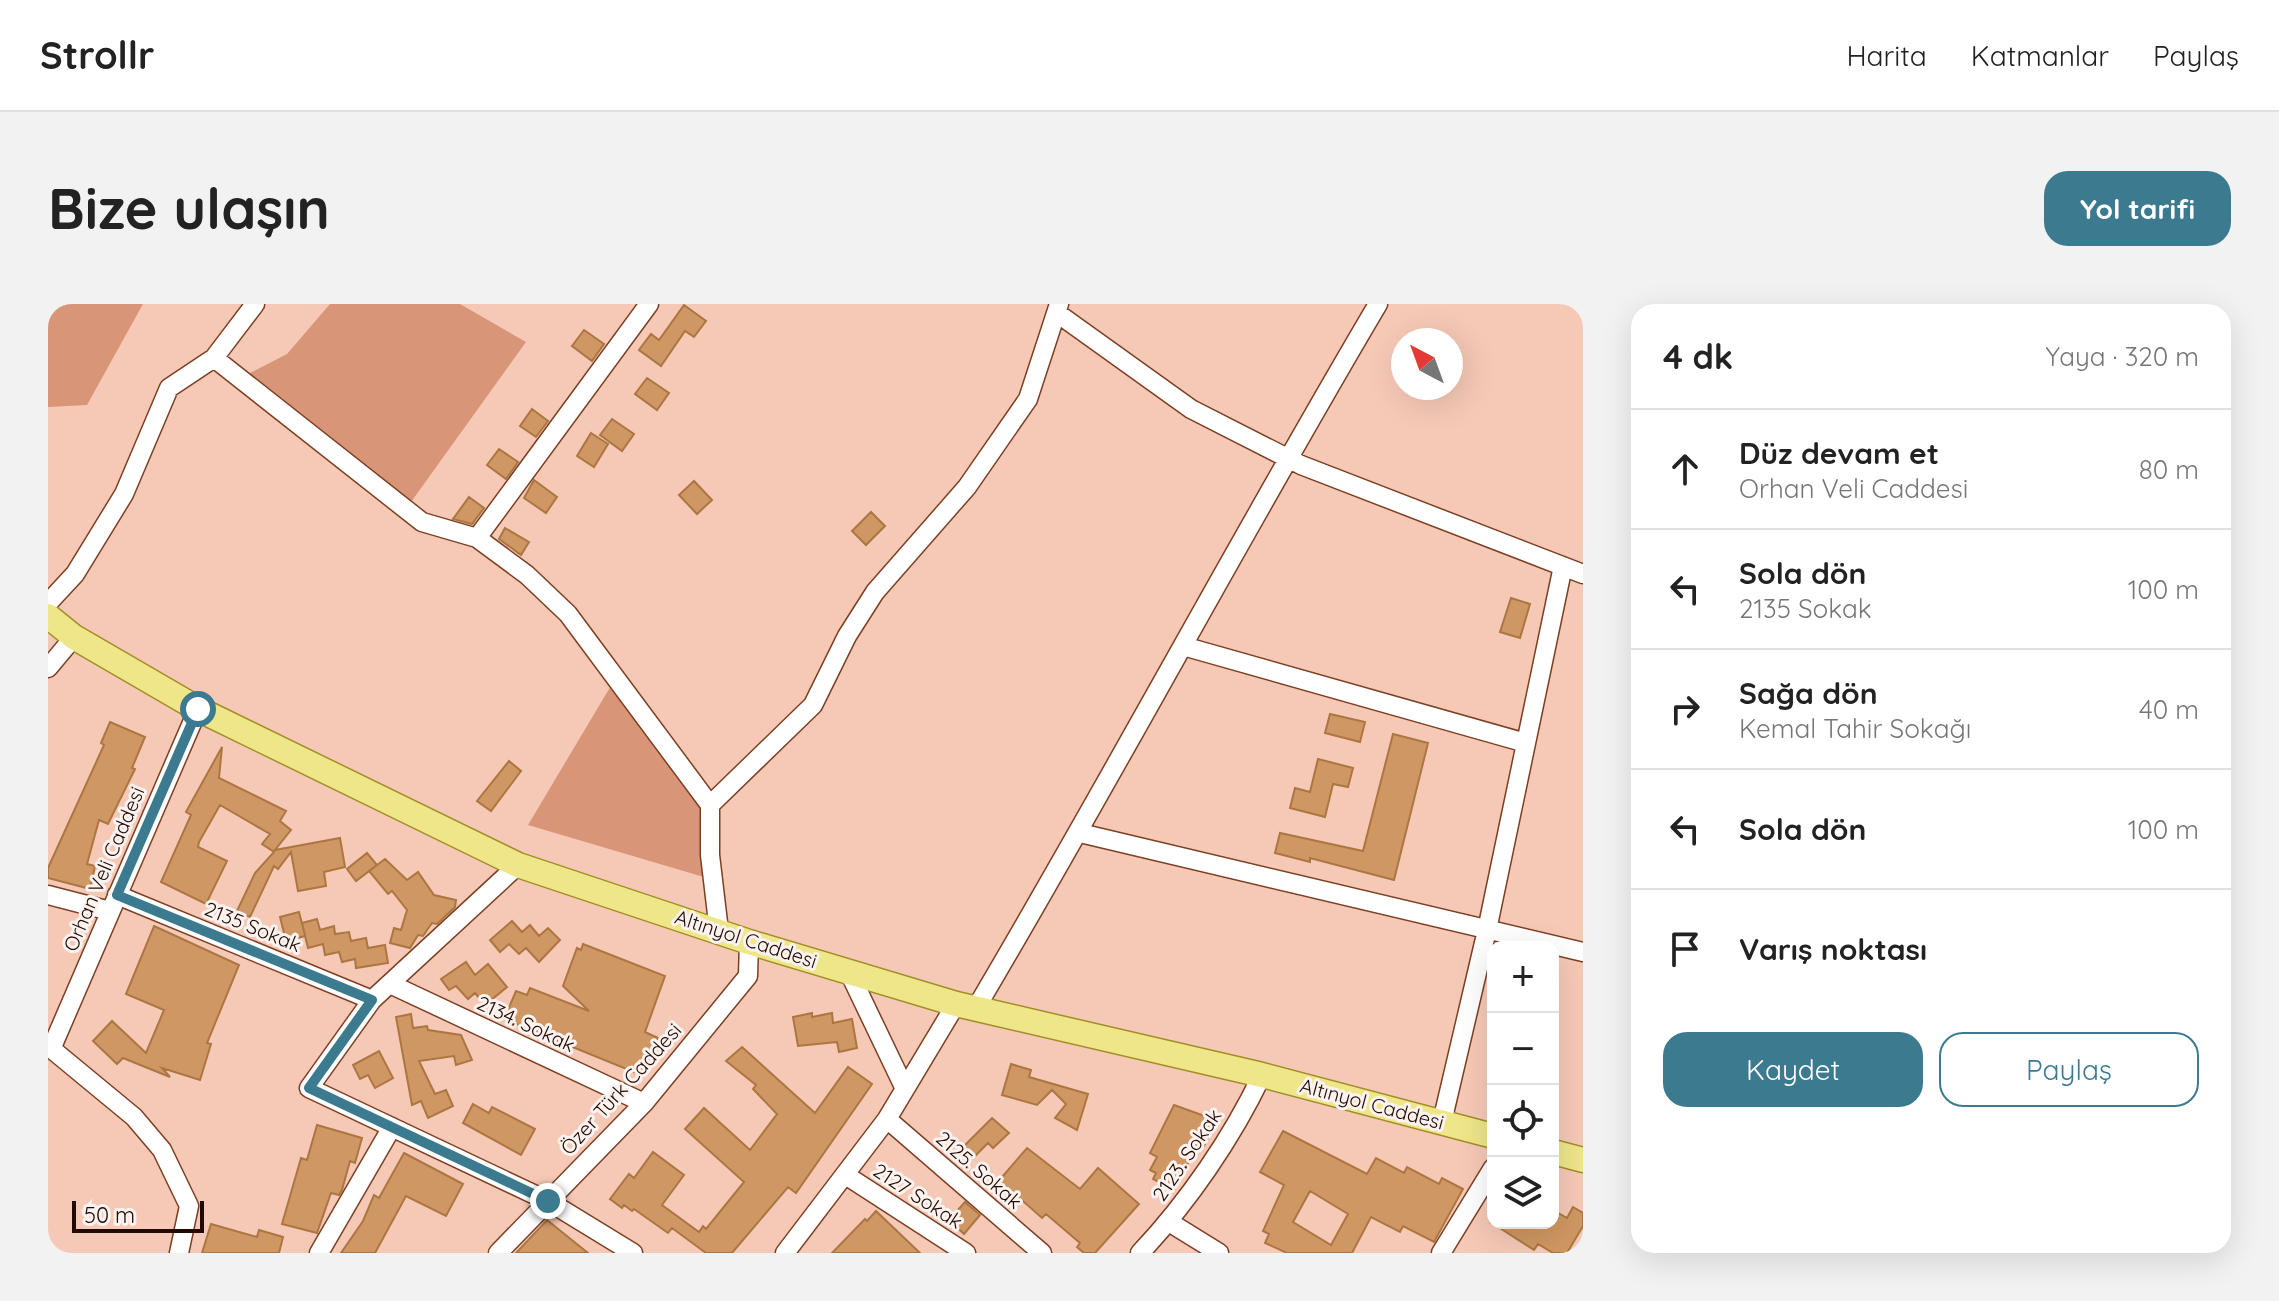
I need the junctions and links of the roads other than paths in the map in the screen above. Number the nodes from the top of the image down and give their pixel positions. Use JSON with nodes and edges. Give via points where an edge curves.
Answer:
{"nodes":[{"id":1,"x":255,"y":304,"type":"edge"},
{"id":2,"x":649,"y":304,"type":"edge"},
{"id":3,"x":1378,"y":304,"type":"edge"},
{"id":4,"x":1058,"y":308,"type":"edge"},
{"id":5,"x":214,"y":358,"type":"junction"},
{"id":6,"x":1287,"y":458,"type":"junction"},
{"id":7,"x":477,"y":538,"type":"junction"},
{"id":8,"x":1563,"y":566,"type":"junction"},
{"id":9,"x":1583,"y":574,"type":"edge"},
{"id":10,"x":48,"y":603,"type":"edge"},
{"id":11,"x":48,"y":616,"type":"edge"},
{"id":12,"x":74,"y":637,"type":"junction"},
{"id":13,"x":1183,"y":646,"type":"junction"},
{"id":14,"x":48,"y":668,"type":"edge"},
{"id":15,"x":198,"y":709,"type":"junction"},
{"id":16,"x":1526,"y":743,"type":"junction"},
{"id":17,"x":710,"y":805,"type":"junction"},
{"id":18,"x":1080,"y":833,"type":"junction"},
{"id":19,"x":518,"y":865,"type":"junction"},
{"id":20,"x":48,"y":895,"type":"edge"},
{"id":21,"x":114,"y":903,"type":"junction"},
{"id":22,"x":1487,"y":930,"type":"junction"},
{"id":23,"x":719,"y":931,"type":"junction"},
{"id":24,"x":749,"y":942,"type":"junction"},
{"id":25,"x":1583,"y":952,"type":"edge"},
{"id":26,"x":848,"y":970,"type":"junction"},
{"id":27,"x":390,"y":984,"type":"junction"},
{"id":28,"x":372,"y":1000,"type":"junction"},
{"id":29,"x":966,"y":1006,"type":"junction"},
{"id":30,"x":50,"y":1046,"type":"edge"},
{"id":31,"x":1262,"y":1075,"type":"junction"},
{"id":32,"x":905,"y":1089,"type":"junction"},
{"id":33,"x":644,"y":1103,"type":"junction"},
{"id":34,"x":887,"y":1119,"type":"junction"},
{"id":35,"x":1442,"y":1122,"type":"junction"},
{"id":36,"x":392,"y":1127,"type":"junction"},
{"id":37,"x":1487,"y":1134,"type":"edge"},
{"id":38,"x":1559,"y":1154,"type":"edge"},
{"id":39,"x":1583,"y":1160,"type":"edge"},
{"id":40,"x":847,"y":1176,"type":"junction"},
{"id":41,"x":1487,"y":1178,"type":"edge"},
{"id":42,"x":548,"y":1201,"type":"junction"},
{"id":43,"x":1169,"y":1222,"type":"junction"},
{"id":44,"x":179,"y":1253,"type":"edge"},
{"id":45,"x":319,"y":1253,"type":"edge"},
{"id":46,"x":498,"y":1253,"type":"edge"},
{"id":47,"x":633,"y":1253,"type":"edge"},
{"id":48,"x":785,"y":1253,"type":"edge"},
{"id":49,"x":966,"y":1253,"type":"edge"},
{"id":50,"x":1042,"y":1253,"type":"edge"},
{"id":51,"x":1140,"y":1253,"type":"edge"},
{"id":52,"x":1219,"y":1253,"type":"edge"},
{"id":53,"x":1441,"y":1253,"type":"edge"}],
"edges":[{"from":1,"to":5,"type":"street"},
{"from":2,"to":7,"type":"street"},
{"from":3,"to":6,"type":"street"},
{"from":4,"to":6,"type":"street","via":[[1191,409]]},
{"from":4,"to":17,"type":"street","via":[[1028,399],[967,487],[875,592],[813,705]]},
{"from":5,"to":7,"type":"street","via":[[422,522]]},
{"from":5,"to":10,"type":"street","via":[[169,388],[124,494],[75,574]]},
{"from":6,"to":8,"type":"street"},
{"from":6,"to":13,"type":"street"},
{"from":7,"to":17,"type":"street","via":[[568,614]]},
{"from":8,"to":9,"type":"street"},
{"from":8,"to":16,"type":"street"},
{"from":11,"to":12,"type":"main road","name":"Altınyol Caddesi"},
{"from":12,"to":14,"type":"street"},
{"from":12,"to":15,"type":"main road","name":"Altınyol Caddesi"},
{"from":13,"to":16,"type":"street"},
{"from":13,"to":18,"type":"street"},
{"from":15,"to":19,"type":"main road","name":"Altınyol Caddesi"},
{"from":15,"to":21,"type":"street","name":"Orhan Veli Caddesi"},
{"from":16,"to":22,"type":"street"},
{"from":17,"to":23,"type":"street"},
{"from":18,"to":22,"type":"street"},
{"from":18,"to":29,"type":"street"},
{"from":19,"to":23,"type":"main road","name":"Altınyol Caddesi"},
{"from":19,"to":27,"type":"street"},
{"from":20,"to":21,"type":"street","name":"2135 Sokak"},
{"from":21,"to":28,"type":"street","name":"2135 Sokak"},
{"from":21,"to":30,"type":"street","name":"Orhan Veli Caddesi"},
{"from":22,"to":25,"type":"street"},
{"from":22,"to":35,"type":"street"},
{"from":23,"to":24,"type":"main road","name":"Altınyol Caddesi"},
{"from":24,"to":26,"type":"main road","name":"Altınyol Caddesi"},
{"from":24,"to":33,"type":"street","name":"Özer Türk Caddesi","via":[[748,976]]},
{"from":26,"to":29,"type":"main road","name":"Altınyol Caddesi"},
{"from":26,"to":32,"type":"street"},
{"from":27,"to":28,"type":"street"},
{"from":27,"to":33,"type":"street","name":"2134. Sokak"},
{"from":28,"to":36,"type":"street","via":[[309,1088]]},
{"from":29,"to":31,"type":"main road","name":"Altınyol Caddesi"},
{"from":29,"to":32,"type":"street"},
{"from":30,"to":44,"type":"street","via":[[134,1117],[162,1150],[189,1206]]},
{"from":31,"to":35,"type":"main road","name":"Altınyol Caddesi"},
{"from":31,"to":43,"type":"street","name":"2123. Sokak"},
{"from":32,"to":34,"type":"street"},
{"from":33,"to":42,"type":"street","name":"Özer Türk Caddesi"},
{"from":34,"to":40,"type":"street"},
{"from":34,"to":50,"type":"street","name":"2125. Sokak"},
{"from":35,"to":37,"type":"main road","name":"Altınyol Caddesi"},
{"from":36,"to":42,"type":"street"},
{"from":36,"to":45,"type":"street"},
{"from":38,"to":39,"type":"main road"},
{"from":40,"to":48,"type":"street"},
{"from":40,"to":49,"type":"street","name":"2127 Sokak"},
{"from":41,"to":53,"type":"street"},
{"from":42,"to":46,"type":"street","name":"Özer Türk Caddesi"},
{"from":42,"to":47,"type":"street"},
{"from":43,"to":51,"type":"street","name":"2123. Sokak"},
{"from":43,"to":52,"type":"street"}]}
